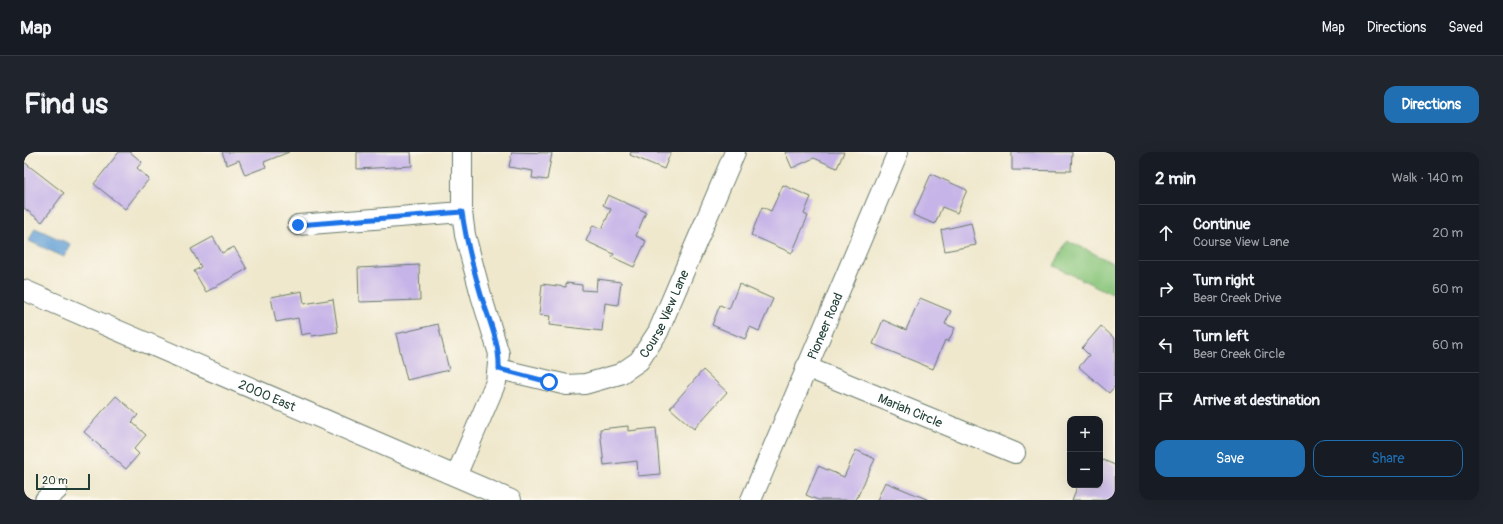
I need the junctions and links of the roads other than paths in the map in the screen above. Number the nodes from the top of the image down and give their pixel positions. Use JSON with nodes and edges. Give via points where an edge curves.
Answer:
{"nodes":[{"id":1,"x":462,"y":152,"type":"edge"},
{"id":2,"x":735,"y":152,"type":"edge"},
{"id":3,"x":898,"y":152,"type":"edge"},
{"id":4,"x":462,"y":212,"type":"junction"},
{"id":5,"x":298,"y":225,"type":"dead end"},
{"id":6,"x":24,"y":290,"type":"edge"},
{"id":7,"x":806,"y":367,"type":"junction"},
{"id":8,"x":499,"y":369,"type":"junction"},
{"id":9,"x":1015,"y":453,"type":"dead end"},
{"id":10,"x":456,"y":476,"type":"junction"},
{"id":11,"x":511,"y":500,"type":"edge"},
{"id":12,"x":751,"y":500,"type":"edge"}],
"edges":[{"from":1,"to":4,"type":"street"},
{"from":2,"to":8,"type":"street","name":"Course View Lane","via":[[661,327],[639,360],[620,374],[585,384],[567,385]]},
{"from":3,"to":7,"type":"street","name":"Pioneer Road"},
{"from":4,"to":5,"type":"street"},
{"from":4,"to":8,"type":"street","via":[[465,235],[496,340]]},
{"from":6,"to":10,"type":"street","name":"2000 East"},
{"from":7,"to":9,"type":"street","name":"Mariah Circle"},
{"from":7,"to":12,"type":"street","name":"Pioneer Road"},
{"from":8,"to":10,"type":"street","via":[[490,398]]},
{"from":10,"to":11,"type":"street","name":"2000 East"}]}
